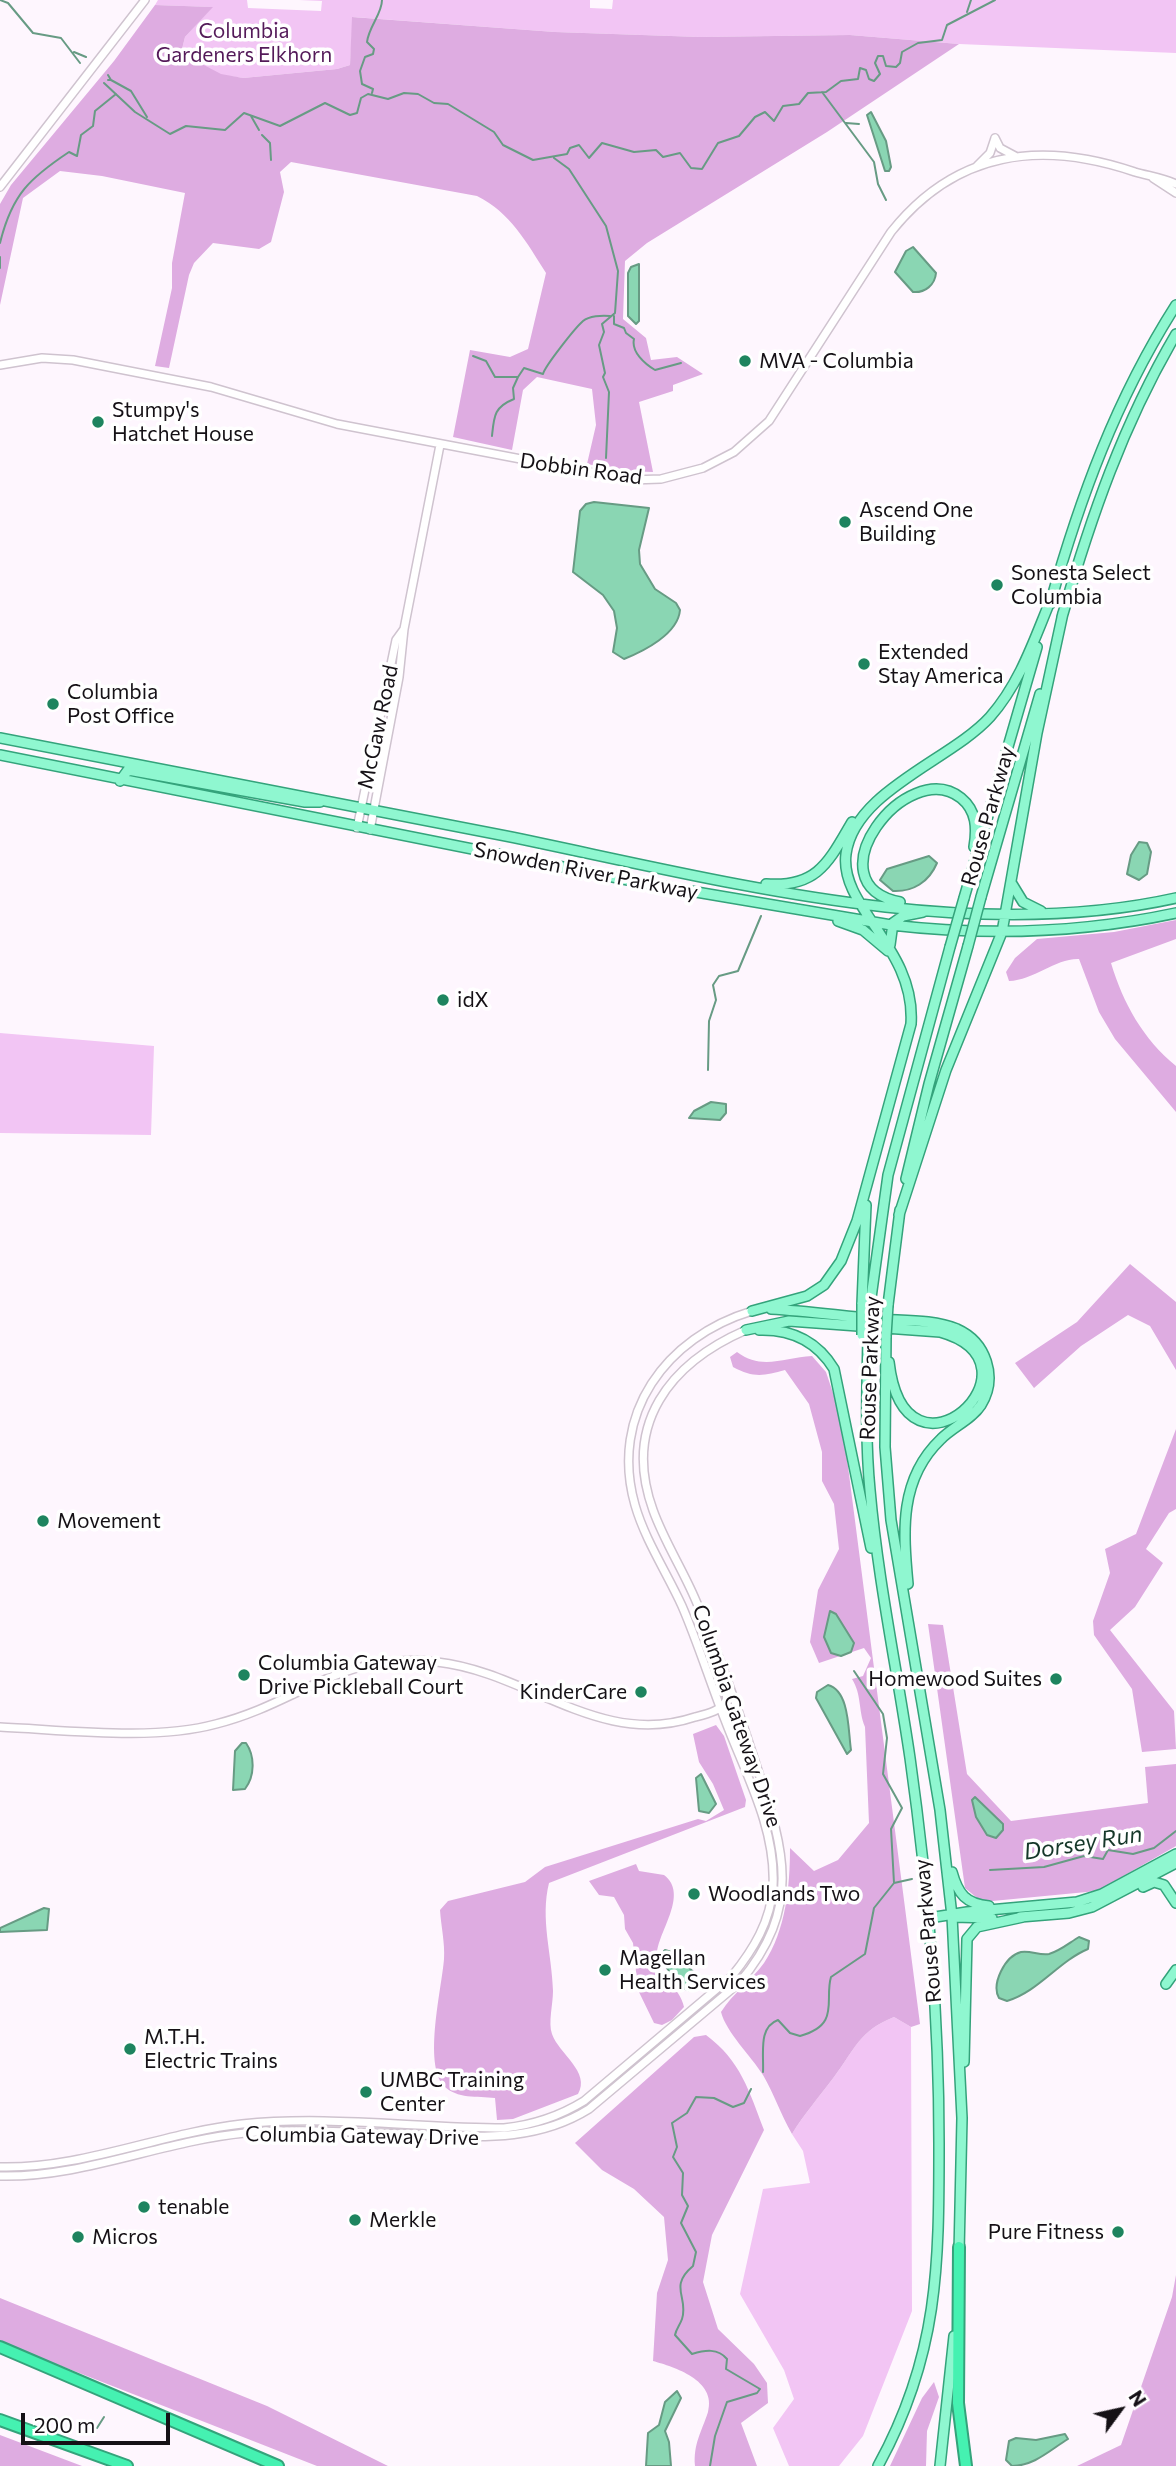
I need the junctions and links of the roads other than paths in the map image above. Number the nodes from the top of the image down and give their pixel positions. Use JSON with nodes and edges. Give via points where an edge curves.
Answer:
{"nodes":[{"id":1,"x":145,"y":0,"type":"edge"},
{"id":2,"x":1016,"y":156,"type":"junction"},
{"id":3,"x":975,"y":167,"type":"junction"},
{"id":4,"x":1152,"y":177,"type":"junction"},
{"id":5,"x":1176,"y":184,"type":"edge"},
{"id":6,"x":0,"y":187,"type":"edge"},
{"id":7,"x":1176,"y":193,"type":"edge"},
{"id":8,"x":1176,"y":298,"type":"edge"},
{"id":9,"x":1176,"y":305,"type":"edge"},
{"id":10,"x":1176,"y":334,"type":"edge"},
{"id":11,"x":0,"y":365,"type":"edge"},
{"id":12,"x":1132,"y":380,"type":"junction"},
{"id":13,"x":440,"y":445,"type":"junction"},
{"id":14,"x":1051,"y":599,"type":"junction"},
{"id":15,"x":1063,"y":613,"type":"junction"},
{"id":16,"x":404,"y":629,"type":"junction"},
{"id":17,"x":0,"y":738,"type":"edge"},
{"id":18,"x":0,"y":755,"type":"edge"},
{"id":19,"x":913,"y":775,"type":"junction"},
{"id":20,"x":120,"y":781,"type":"junction"},
{"id":21,"x":338,"y":802,"type":"junction"},
{"id":22,"x":362,"y":807,"type":"junction"},
{"id":23,"x":375,"y":809,"type":"junction"},
{"id":24,"x":357,"y":828,"type":"junction"},
{"id":25,"x":370,"y":830,"type":"junction"},
{"id":26,"x":720,"y":880,"type":"junction"},
{"id":27,"x":1012,"y":882,"type":"junction"},
{"id":28,"x":713,"y":896,"type":"junction"},
{"id":29,"x":964,"y":898,"type":"junction"},
{"id":30,"x":1176,"y":898,"type":"edge"},
{"id":31,"x":861,"y":903,"type":"junction"},
{"id":32,"x":932,"y":910,"type":"junction"},
{"id":33,"x":1091,"y":910,"type":"junction"},
{"id":34,"x":1007,"y":913,"type":"junction"},
{"id":35,"x":1046,"y":913,"type":"junction"},
{"id":36,"x":1176,"y":913,"type":"edge"},
{"id":37,"x":874,"y":922,"type":"junction"},
{"id":38,"x":891,"y":925,"type":"junction"},
{"id":39,"x":1020,"y":931,"type":"junction"},
{"id":40,"x":1002,"y":932,"type":"junction"},
{"id":41,"x":891,"y":947,"type":"junction"},
{"id":42,"x":905,"y":973,"type":"junction"},
{"id":43,"x":871,"y":1165,"type":"junction"},
{"id":44,"x":900,"y":1215,"type":"junction"},
{"id":45,"x":866,"y":1304,"type":"junction"},
{"id":46,"x":752,"y":1311,"type":"junction"},
{"id":47,"x":746,"y":1330,"type":"junction"},
{"id":48,"x":886,"y":1336,"type":"junction"},
{"id":49,"x":887,"y":1631,"type":"junction"},
{"id":50,"x":915,"y":1648,"type":"junction"},
{"id":51,"x":718,"y":1660,"type":"junction"},
{"id":52,"x":720,"y":1708,"type":"junction"},
{"id":53,"x":0,"y":1727,"type":"edge"},
{"id":54,"x":945,"y":1848,"type":"junction"},
{"id":55,"x":1176,"y":1854,"type":"edge"},
{"id":56,"x":1176,"y":1863,"type":"edge"},
{"id":57,"x":1176,"y":1903,"type":"edge"},
{"id":58,"x":1026,"y":1914,"type":"junction"},
{"id":59,"x":952,"y":1916,"type":"junction"},
{"id":60,"x":929,"y":1918,"type":"junction"},
{"id":61,"x":1176,"y":1970,"type":"edge"},
{"id":62,"x":1166,"y":1984,"type":"dead end"},
{"id":63,"x":962,"y":2118,"type":"junction"},
{"id":64,"x":0,"y":2166,"type":"edge"},
{"id":65,"x":0,"y":2176,"type":"edge"},
{"id":66,"x":959,"y":2247,"type":"junction"},
{"id":67,"x":0,"y":2347,"type":"edge"},
{"id":68,"x":0,"y":2420,"type":"edge"},
{"id":69,"x":127,"y":2466,"type":"edge"},
{"id":70,"x":278,"y":2466,"type":"edge"},
{"id":71,"x":878,"y":2466,"type":"edge"},
{"id":72,"x":940,"y":2466,"type":"edge"},
{"id":73,"x":967,"y":2466,"type":"edge"}],
"edges":[{"from":1,"to":6,"type":"street"},
{"from":2,"to":3,"type":"street","name":"Dobbin Road"},
{"from":2,"to":3,"type":"street","via":[[1000,148],[995,138],[990,153]]},
{"from":2,"to":4,"type":"street","name":"Dobbin Road","via":[[1073,155]]},
{"from":3,"to":13,"type":"street","name":"Dobbin Road","via":[[936,188],[900,221],[769,421],[716,462],[676,477],[631,480]]},
{"from":4,"to":5,"type":"street","name":"Dobbin Road"},
{"from":4,"to":7,"type":"street","name":"Dobbin Road"},
{"from":8,"to":12,"type":"main road"},
{"from":9,"to":12,"type":"main road","name":"Rouse Parkway"},
{"from":10,"to":15,"type":"main road","name":"Rouse Parkway","via":[[1116,451]]},
{"from":11,"to":13,"type":"street","name":"Dobbin Road","via":[[42,358],[73,360],[201,385],[337,424]]},
{"from":12,"to":14,"type":"main road","name":"Rouse Parkway","via":[[1090,473]]},
{"from":13,"to":16,"type":"street","name":"McGaw Road"},
{"from":14,"to":19,"type":"main road","via":[[1020,673],[1000,705],[966,739]]},
{"from":14,"to":29,"type":"main road","name":"Rouse Parkway"},
{"from":15,"to":27,"type":"main road"},
{"from":15,"to":44,"type":"main road","name":"Rouse Parkway","bridge":true,"via":[[929,1084]]},
{"from":16,"to":22,"type":"street","name":"McGaw Road","via":[[396,640]]},
{"from":16,"to":23,"type":"street","name":"McGaw Road"},
{"from":17,"to":21,"type":"main road","name":"Snowden River Parkway"},
{"from":18,"to":20,"type":"main road","name":"Snowden River Parkway"},
{"from":19,"to":26,"type":"main road","via":[[886,787],[866,804],[828,862],[807,879],[788,884]]},
{"from":19,"to":31,"type":"main road","via":[[870,809],[851,836],[845,868]]},
{"from":20,"to":21,"type":"main road","via":[[128,770],[305,803]]},
{"from":20,"to":24,"type":"main road","name":"Snowden River Parkway"},
{"from":21,"to":22,"type":"main road","name":"Snowden River Parkway"},
{"from":22,"to":23,"type":"main road","name":"Snowden River Parkway"},
{"from":22,"to":24,"type":"street","name":"McGaw Road"},
{"from":23,"to":25,"type":"street","name":"McGaw Road"},
{"from":23,"to":26,"type":"main road","name":"Snowden River Parkway"},
{"from":24,"to":25,"type":"main road","name":"Snowden River Parkway"},
{"from":25,"to":28,"type":"main road","name":"Snowden River Parkway"},
{"from":26,"to":31,"type":"main road","name":"Snowden River Parkway"},
{"from":27,"to":34,"type":"main road"},
{"from":27,"to":35,"type":"main road","via":[[1023,902]]},
{"from":28,"to":37,"type":"main road","name":"Snowden River Parkway"},
{"from":28,"to":42,"type":"main road","via":[[848,923],[877,940]]},
{"from":29,"to":32,"type":"main road","via":[[976,831],[971,811],[950,792],[933,789],[917,794],[874,830],[865,846],[863,869],[881,895]]},
{"from":29,"to":45,"type":"main road","name":"Rouse Parkway","bridge":true,"via":[[888,1175]]},
{"from":30,"to":33,"type":"main road","name":"Snowden River Parkway"},
{"from":31,"to":32,"type":"main road","name":"Snowden River Parkway"},
{"from":31,"to":37,"type":"main road"},
{"from":32,"to":34,"type":"main road","name":"Snowden River Parkway"},
{"from":32,"to":38,"type":"main road","via":[[903,916]]},
{"from":33,"to":35,"type":"main road","name":"Snowden River Parkway"},
{"from":33,"to":39,"type":"main road","via":[[1081,922]]},
{"from":34,"to":35,"type":"main road","name":"Snowden River Parkway"},
{"from":34,"to":40,"type":"main road"},
{"from":36,"to":39,"type":"main road","name":"Snowden River Parkway"},
{"from":37,"to":38,"type":"main road","name":"Snowden River Parkway"},
{"from":37,"to":41,"type":"main road"},
{"from":38,"to":40,"type":"main road","name":"Snowden River Parkway"},
{"from":38,"to":41,"type":"main road"},
{"from":39,"to":40,"type":"main road","name":"Snowden River Parkway"},
{"from":40,"to":44,"type":"main road","via":[[946,1070]]},
{"from":41,"to":42,"type":"main road"},
{"from":42,"to":43,"type":"main road","via":[[911,1024]]},
{"from":43,"to":45,"type":"main road","via":[[864,1220]]},
{"from":43,"to":46,"type":"main road","via":[[852,1237],[830,1279],[807,1296]]},
{"from":44,"to":48,"type":"main road","name":"Rouse Parkway","bridge":true},
{"from":45,"to":49,"type":"main road","name":"Rouse Parkway","bridge":true,"via":[[870,1488]]},
{"from":46,"to":50,"type":"main road","via":[[939,1324],[969,1336],[985,1357],[990,1375],[981,1406],[928,1454],[905,1504]]},
{"from":46,"to":52,"type":"street","name":"Columbia Gateway Drive","via":[[705,1330],[666,1362],[643,1399],[630,1447],[632,1492],[639,1517],[683,1609]]},
{"from":47,"to":48,"type":"main road","via":[[789,1321],[928,1329],[950,1335],[969,1348],[980,1367],[979,1392],[971,1407],[938,1422],[909,1412],[893,1388]]},
{"from":47,"to":49,"type":"main road","via":[[795,1335],[814,1345],[834,1369]]},
{"from":47,"to":51,"type":"street","name":"Columbia Gateway Drive","via":[[704,1351],[671,1381],[651,1420],[644,1459],[654,1512]]},
{"from":48,"to":50,"type":"main road","name":"Rouse Parkway","via":[[887,1484]]},
{"from":49,"to":60,"type":"main road","name":"Rouse Parkway","via":[[910,1756]]},
{"from":50,"to":54,"type":"main road","name":"Rouse Parkway"},
{"from":51,"to":52,"type":"street","via":[[727,1697]]},
{"from":51,"to":65,"type":"street","name":"Columbia Gateway Drive","via":[[780,1838],[783,1868],[778,1910],[758,1958],[739,1983],[589,2109],[550,2128],[518,2136],[244,2133],[60,2172]]},
{"from":52,"to":53,"type":"street","name":"Columbia Gateway Drive","via":[[663,1725],[626,1725],[587,1716],[474,1670],[418,1660],[345,1670],[250,1713],[198,1728],[159,1733]]},
{"from":52,"to":64,"type":"street","name":"Columbia Gateway Drive","via":[[770,1840],[773,1888],[764,1925],[732,1976],[584,2101],[547,2120],[504,2128],[244,2124],[58,2163]]},
{"from":54,"to":58,"type":"main road","via":[[958,1890],[967,1902]]},
{"from":54,"to":59,"type":"main road","name":"Rouse Parkway"},
{"from":55,"to":58,"type":"main road","via":[[1089,1899]]},
{"from":56,"to":58,"type":"main road","via":[[1098,1905],[1069,1913]]},
{"from":57,"to":58,"type":"main road","via":[[1167,1887],[1157,1882],[1070,1918]]},
{"from":58,"to":59,"type":"main road"},
{"from":58,"to":63,"type":"main road","via":[[977,1927],[967,1939]]},
{"from":59,"to":60,"type":"main road"},
{"from":59,"to":63,"type":"main road","name":"Rouse Parkway"},
{"from":60,"to":71,"type":"main road","name":"Rouse Parkway","via":[[938,2067],[935,2300],[916,2383]]},
{"from":61,"to":62,"type":"main road"},
{"from":63,"to":66,"type":"main road","name":"Rouse Parkway"},
{"from":66,"to":72,"type":"main road","name":"Rouse Parkway"},
{"from":66,"to":73,"type":"highway","via":[[958,2403]]},
{"from":67,"to":70,"type":"highway"},
{"from":68,"to":69,"type":"highway"}]}
